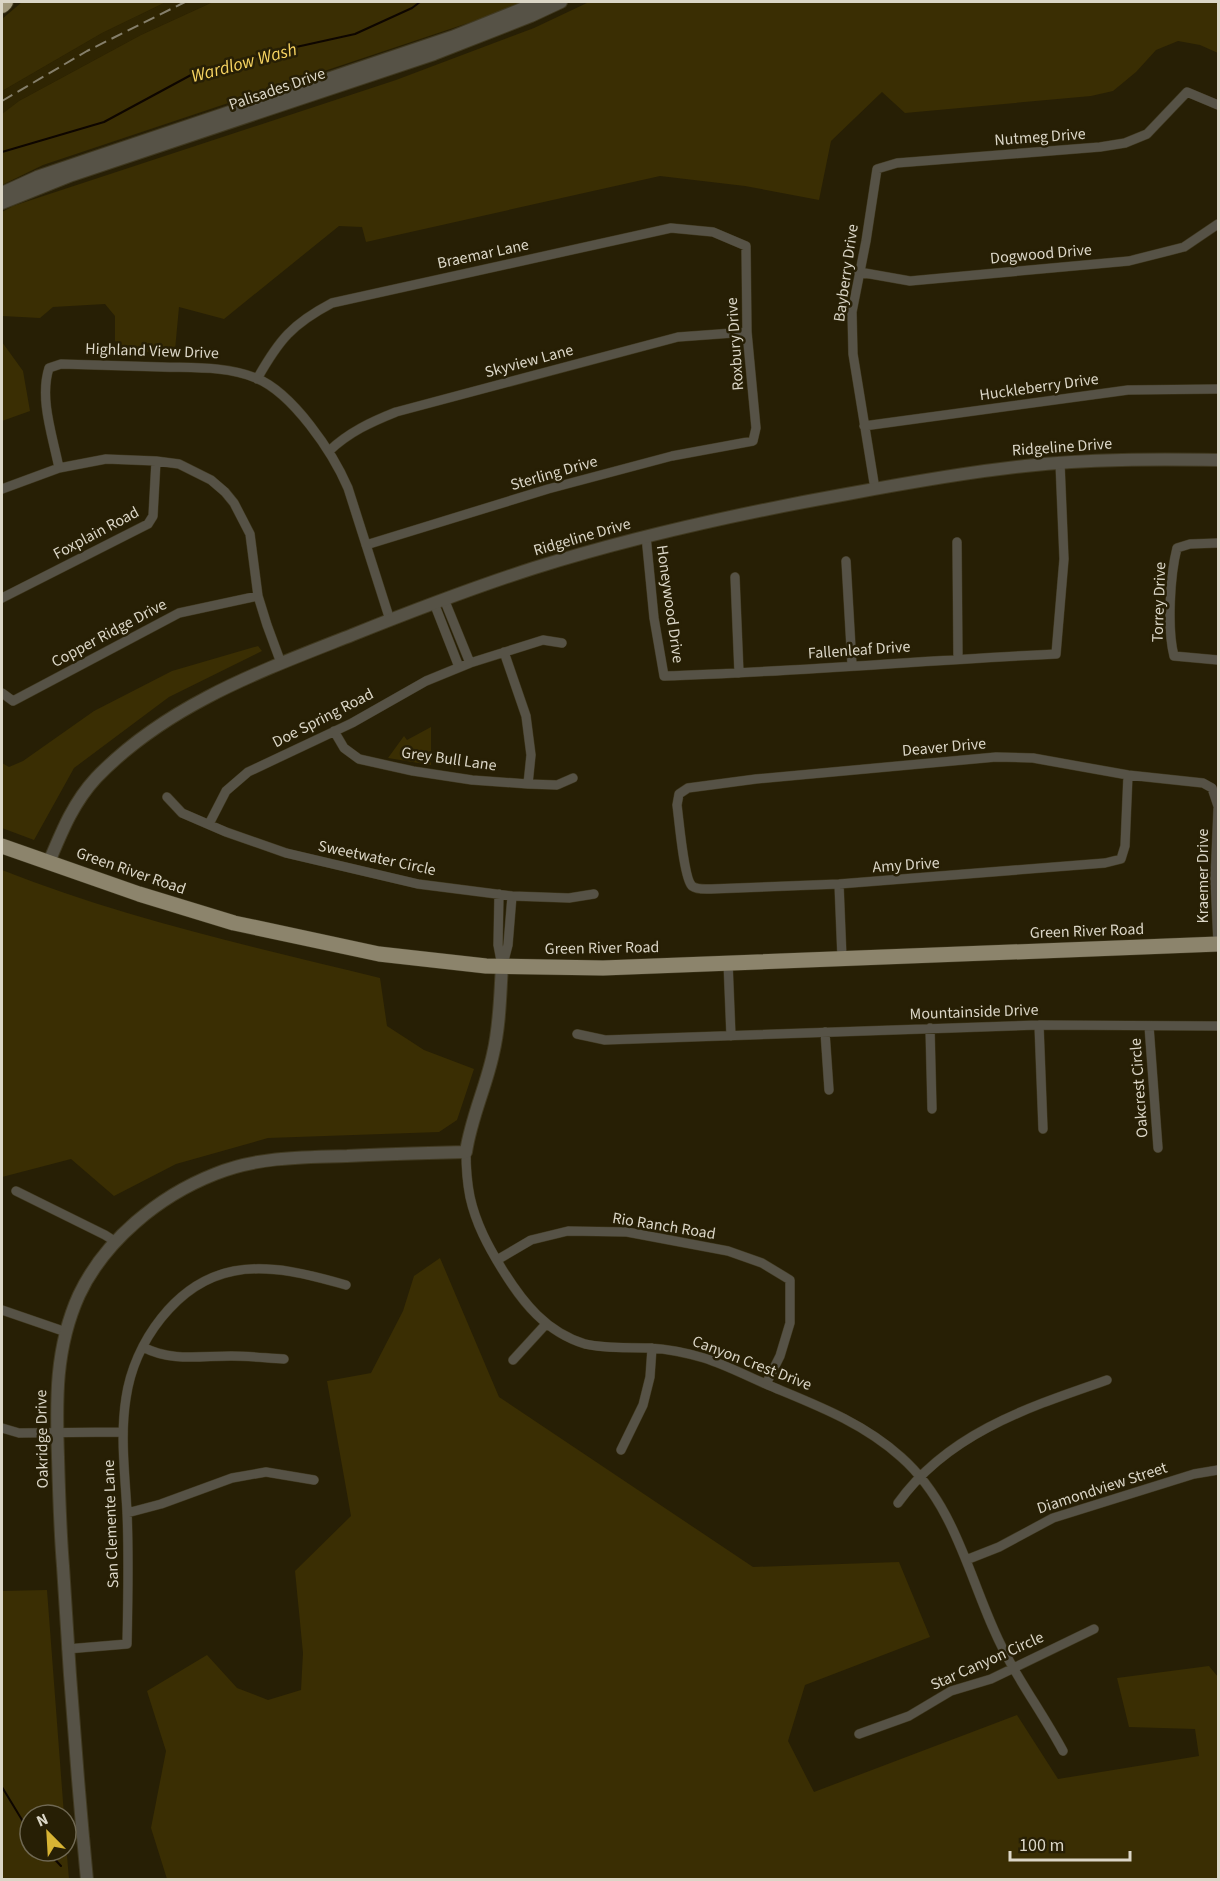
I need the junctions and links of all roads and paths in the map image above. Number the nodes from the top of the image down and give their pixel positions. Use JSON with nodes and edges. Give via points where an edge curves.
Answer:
{"nodes":[{"id":1,"x":5,"y":2,"type":"edge"},
{"id":2,"x":539,"y":2,"type":"edge"},
{"id":3,"x":561,"y":2,"type":"edge"},
{"id":4,"x":2,"y":5,"type":"edge"},
{"id":5,"x":1218,"y":105,"type":"edge"},
{"id":6,"x":877,"y":169,"type":"joint"},
{"id":7,"x":2,"y":193,"type":"edge"},
{"id":8,"x":2,"y":203,"type":"edge"},
{"id":9,"x":1218,"y":224,"type":"edge"},
{"id":10,"x":746,"y":246,"type":"joint"},
{"id":11,"x":859,"y":272,"type":"junction"},
{"id":12,"x":747,"y":332,"type":"junction"},
{"id":13,"x":257,"y":379,"type":"junction"},
{"id":14,"x":1218,"y":389,"type":"edge"},
{"id":15,"x":864,"y":426,"type":"junction"},
{"id":16,"x":753,"y":441,"type":"joint"},
{"id":17,"x":329,"y":451,"type":"junction"},
{"id":18,"x":1218,"y":460,"type":"edge"},
{"id":19,"x":156,"y":461,"type":"junction"},
{"id":20,"x":1060,"y":463,"type":"junction"},
{"id":21,"x":59,"y":468,"type":"junction"},
{"id":22,"x":2,"y":489,"type":"edge"},
{"id":23,"x":875,"y":489,"type":"junction"},
{"id":24,"x":646,"y":536,"type":"junction"},
{"id":25,"x":957,"y":542,"type":"dead end"},
{"id":26,"x":1218,"y":543,"type":"edge"},
{"id":27,"x":366,"y":545,"type":"junction"},
{"id":28,"x":846,"y":561,"type":"dead end"},
{"id":29,"x":735,"y":577,"type":"dead end"},
{"id":30,"x":258,"y":596,"type":"junction"},
{"id":31,"x":2,"y":598,"type":"edge"},
{"id":32,"x":439,"y":601,"type":"junction"},
{"id":33,"x":390,"y":620,"type":"junction"},
{"id":34,"x":562,"y":643,"type":"dead end"},
{"id":35,"x":504,"y":652,"type":"junction"},
{"id":36,"x":958,"y":658,"type":"junction"},
{"id":37,"x":1218,"y":660,"type":"edge"},
{"id":38,"x":281,"y":663,"type":"junction"},
{"id":39,"x":470,"y":663,"type":"junction"},
{"id":40,"x":852,"y":665,"type":"junction"},
{"id":41,"x":459,"y":667,"type":"junction"},
{"id":42,"x":740,"y":673,"type":"junction"},
{"id":43,"x":664,"y":676,"type":"joint"},
{"id":44,"x":2,"y":693,"type":"edge"},
{"id":45,"x":334,"y":731,"type":"junction"},
{"id":46,"x":1128,"y":775,"type":"junction"},
{"id":47,"x":573,"y":778,"type":"dead end"},
{"id":48,"x":528,"y":784,"type":"junction"},
{"id":49,"x":1212,"y":788,"type":"joint"},
{"id":50,"x":167,"y":797,"type":"dead end"},
{"id":51,"x":1218,"y":808,"type":"edge"},
{"id":52,"x":209,"y":824,"type":"junction"},
{"id":53,"x":2,"y":846,"type":"edge"},
{"id":54,"x":49,"y":862,"type":"junction"},
{"id":55,"x":839,"y":884,"type":"junction"},
{"id":56,"x":692,"y":886,"type":"joint"},
{"id":57,"x":499,"y":894,"type":"junction"},
{"id":58,"x":594,"y":894,"type":"dead end"},
{"id":59,"x":512,"y":896,"type":"junction"},
{"id":60,"x":1218,"y":944,"type":"edge"},
{"id":61,"x":842,"y":958,"type":"junction"},
{"id":62,"x":728,"y":963,"type":"junction"},
{"id":63,"x":502,"y":966,"type":"junction"},
{"id":64,"x":1039,"y":1025,"type":"junction"},
{"id":65,"x":1149,"y":1026,"type":"junction"},
{"id":66,"x":1218,"y":1026,"type":"edge"},
{"id":67,"x":930,"y":1028,"type":"junction"},
{"id":68,"x":825,"y":1032,"type":"junction"},
{"id":69,"x":577,"y":1034,"type":"dead end"},
{"id":70,"x":731,"y":1036,"type":"junction"},
{"id":71,"x":829,"y":1090,"type":"dead end"},
{"id":72,"x":932,"y":1110,"type":"dead end"},
{"id":73,"x":1042,"y":1129,"type":"dead end"},
{"id":74,"x":1158,"y":1148,"type":"dead end"},
{"id":75,"x":466,"y":1152,"type":"junction"},
{"id":76,"x":16,"y":1191,"type":"dead end"},
{"id":77,"x":116,"y":1242,"type":"junction"},
{"id":78,"x":496,"y":1260,"type":"junction"},
{"id":79,"x":346,"y":1285,"type":"dead end"},
{"id":80,"x":2,"y":1310,"type":"edge"},
{"id":81,"x":546,"y":1324,"type":"junction"},
{"id":82,"x":66,"y":1332,"type":"junction"},
{"id":83,"x":143,"y":1347,"type":"junction"},
{"id":84,"x":652,"y":1348,"type":"junction"},
{"id":85,"x":284,"y":1359,"type":"dead end"},
{"id":86,"x":513,"y":1360,"type":"dead end"},
{"id":87,"x":1107,"y":1380,"type":"dead end"},
{"id":88,"x":766,"y":1384,"type":"junction"},
{"id":89,"x":2,"y":1428,"type":"edge"},
{"id":90,"x":122,"y":1432,"type":"junction"},
{"id":91,"x":57,"y":1433,"type":"junction"},
{"id":92,"x":621,"y":1450,"type":"dead end"},
{"id":93,"x":1218,"y":1470,"type":"edge"},
{"id":94,"x":921,"y":1477,"type":"junction"},
{"id":95,"x":314,"y":1480,"type":"dead end"},
{"id":96,"x":898,"y":1503,"type":"dead end"},
{"id":97,"x":127,"y":1513,"type":"junction"},
{"id":98,"x":966,"y":1560,"type":"junction"},
{"id":99,"x":1094,"y":1629,"type":"dead end"},
{"id":100,"x":67,"y":1649,"type":"junction"},
{"id":101,"x":1014,"y":1667,"type":"junction"},
{"id":102,"x":859,"y":1734,"type":"dead end"},
{"id":103,"x":1063,"y":1751,"type":"dead end"},
{"id":104,"x":87,"y":1880,"type":"edge"}],
"edges":[{"from":1,"to":4,"type":"highway"},
{"from":2,"to":7,"type":"street","name":"Palisades Drive","via":[[452,37],[37,177]]},
{"from":3,"to":8,"type":"street","name":"Palisades Drive","via":[[434,54],[72,175]]},
{"from":5,"to":6,"type":"street","name":"Nutmeg Drive","via":[[1187,92],[1147,134],[1125,143],[897,163]]},
{"from":6,"to":11,"type":"street","name":"Bayberry Drive"},
{"from":9,"to":11,"type":"street","name":"Dogwood Drive","via":[[1184,247],[1129,261],[910,281]]},
{"from":10,"to":12,"type":"street","name":"Roxbury Drive"},
{"from":10,"to":13,"type":"street","name":"Braemar Lane","via":[[713,231],[671,228],[332,303],[287,333]]},
{"from":11,"to":15,"type":"street","name":"Bayberry Drive","via":[[852,312],[853,354]]},
{"from":12,"to":16,"type":"street","name":"Roxbury Drive","via":[[756,428]]},
{"from":12,"to":17,"type":"street","name":"Skyview Lane","via":[[678,337],[396,412],[365,424]]},
{"from":13,"to":17,"type":"street","name":"Highland View Drive","via":[[275,389]]},
{"from":13,"to":21,"type":"street","name":"Highland View Drive","via":[[227,369],[61,364],[49,368],[48,419]]},
{"from":14,"to":15,"type":"street","name":"Huckleberry Drive","via":[[1128,390]]},
{"from":15,"to":23,"type":"street","name":"Bayberry Drive"},
{"from":16,"to":27,"type":"street","name":"Sterling Drive","via":[[672,456],[548,489]]},
{"from":17,"to":27,"type":"street","name":"Highland View Drive","via":[[348,488]]},
{"from":18,"to":20,"type":"street","name":"Ridgeline Drive"},
{"from":19,"to":21,"type":"street","via":[[106,459]]},
{"from":19,"to":30,"type":"street","via":[[179,464],[211,480],[234,503],[250,534]]},
{"from":19,"to":31,"type":"street","name":"Foxplain Road","via":[[153,516],[148,524]]},
{"from":20,"to":23,"type":"street","name":"Ridgeline Drive"},
{"from":20,"to":36,"type":"street","name":"Fallenleaf Drive","via":[[1064,559],[1056,654]]},
{"from":21,"to":22,"type":"street"},
{"from":23,"to":24,"type":"street","name":"Ridgeline Drive"},
{"from":24,"to":32,"type":"street","name":"Ridgeline Drive","via":[[534,568]]},
{"from":24,"to":43,"type":"street","name":"Honeywood Drive"},
{"from":25,"to":36,"type":"street"},
{"from":26,"to":37,"type":"street","name":"Torrey Drive","via":[[1177,548],[1170,641],[1174,656]]},
{"from":27,"to":33,"type":"street","name":"Highland View Drive"},
{"from":28,"to":40,"type":"street"},
{"from":29,"to":42,"type":"street"},
{"from":30,"to":38,"type":"street"},
{"from":30,"to":44,"type":"street","name":"Copper Ridge Drive","via":[[179,613],[13,701]]},
{"from":32,"to":33,"type":"street","name":"Ridgeline Drive"},
{"from":32,"to":39,"type":"street"},
{"from":32,"to":41,"type":"street"},
{"from":33,"to":38,"type":"street","name":"Ridgeline Drive"},
{"from":34,"to":35,"type":"street","name":"Doe Spring Road","via":[[543,640]]},
{"from":35,"to":39,"type":"street","name":"Doe Spring Road"},
{"from":35,"to":48,"type":"street","via":[[526,716],[531,755]]},
{"from":36,"to":40,"type":"street","name":"Fallenleaf Drive"},
{"from":38,"to":54,"type":"street","name":"Ridgeline Drive","via":[[183,710],[125,752],[72,809]]},
{"from":39,"to":41,"type":"street","name":"Doe Spring Road"},
{"from":40,"to":42,"type":"street","name":"Fallenleaf Drive"},
{"from":41,"to":45,"type":"street","name":"Doe Spring Road"},
{"from":42,"to":43,"type":"street","name":"Fallenleaf Drive"},
{"from":45,"to":48,"type":"street","name":"Grey Bull Lane","via":[[344,748],[359,759],[472,780]]},
{"from":45,"to":52,"type":"street","name":"Doe Spring Road","via":[[248,772],[226,791]]},
{"from":46,"to":49,"type":"street","name":"Deaver Drive","via":[[1203,783]]},
{"from":46,"to":55,"type":"street","name":"Amy Drive","via":[[1121,859]]},
{"from":46,"to":56,"type":"street","name":"Deaver Drive","via":[[1033,758],[996,757],[688,788],[678,794],[677,805],[686,875]]},
{"from":47,"to":48,"type":"street","name":"Grey Bull Lane","via":[[558,785]]},
{"from":49,"to":51,"type":"street","name":"Kraemer Drive"},
{"from":50,"to":52,"type":"street","name":"Sweetwater Circle","via":[[182,813]]},
{"from":51,"to":60,"type":"street","name":"Kraemer Drive"},
{"from":52,"to":57,"type":"street","name":"Sweetwater Circle","via":[[286,853],[418,884]]},
{"from":53,"to":54,"type":"main road","name":"Green River Road"},
{"from":54,"to":63,"type":"main road","name":"Green River Road","via":[[186,909],[264,930],[380,954]]},
{"from":55,"to":56,"type":"street","name":"Amy Drive","via":[[711,889]]},
{"from":55,"to":61,"type":"street"},
{"from":57,"to":59,"type":"street","name":"Sweetwater Circle"},
{"from":57,"to":63,"type":"street","name":"Canyon Crest Drive","via":[[498,945]]},
{"from":58,"to":59,"type":"street","name":"Sweetwater Circle","via":[[569,898]]},
{"from":59,"to":63,"type":"street","name":"Canyon Crest Drive"},
{"from":60,"to":61,"type":"main road","name":"Green River Road"},
{"from":61,"to":62,"type":"main road","name":"Green River Road"},
{"from":62,"to":63,"type":"main road","name":"Green River Road","via":[[603,968]]},
{"from":62,"to":70,"type":"street"},
{"from":63,"to":75,"type":"street","name":"Canyon Crest Drive","via":[[493,1055]]},
{"from":64,"to":65,"type":"street","name":"Mountainside Drive"},
{"from":64,"to":67,"type":"street","name":"Mountainside Drive"},
{"from":64,"to":73,"type":"street"},
{"from":65,"to":66,"type":"street","name":"Mountainside Drive"},
{"from":65,"to":74,"type":"street","name":"Oakcrest Circle"},
{"from":67,"to":68,"type":"street","name":"Mountainside Drive"},
{"from":67,"to":72,"type":"street"},
{"from":68,"to":70,"type":"street","name":"Mountainside Drive"},
{"from":68,"to":71,"type":"street"},
{"from":69,"to":70,"type":"street","name":"Mountainside Drive","via":[[605,1040]]},
{"from":75,"to":77,"type":"street","name":"Oakridge Drive","via":[[306,1157],[250,1163],[216,1173],[155,1206]]},
{"from":75,"to":78,"type":"street","name":"Canyon Crest Drive","via":[[473,1208]]},
{"from":76,"to":77,"type":"street"},
{"from":77,"to":82,"type":"street","name":"Oakridge Drive","via":[[80,1294]]},
{"from":78,"to":81,"type":"street","name":"Canyon Crest Drive","via":[[518,1295]]},
{"from":78,"to":88,"type":"street","name":"Rio Ranch Road","via":[[531,1240],[568,1231],[627,1233],[728,1251],[762,1263],[790,1280],[790,1323]]},
{"from":79,"to":83,"type":"street","name":"San Clemente Lane","via":[[307,1274],[265,1269],[234,1271],[203,1282],[179,1299],[157,1323]]},
{"from":80,"to":82,"type":"street"},
{"from":81,"to":84,"type":"street","name":"Canyon Crest Drive","via":[[588,1344]]},
{"from":81,"to":86,"type":"street"},
{"from":82,"to":91,"type":"street","name":"Oakridge Drive","via":[[57,1386]]},
{"from":83,"to":85,"type":"street","via":[[156,1354],[180,1358]]},
{"from":83,"to":90,"type":"street","name":"San Clemente Lane","via":[[132,1370]]},
{"from":84,"to":88,"type":"street","name":"Canyon Crest Drive","via":[[705,1358]]},
{"from":84,"to":92,"type":"street","via":[[643,1405]]},
{"from":87,"to":94,"type":"street","via":[[1014,1413],[971,1436]]},
{"from":88,"to":94,"type":"street","name":"Canyon Crest Drive","via":[[864,1428]]},
{"from":89,"to":91,"type":"street"},
{"from":90,"to":91,"type":"street"},
{"from":90,"to":97,"type":"street","name":"San Clemente Lane"},
{"from":91,"to":100,"type":"street","name":"Oakridge Drive"},
{"from":93,"to":98,"type":"street","name":"Diamondview Street","via":[[1053,1518]]},
{"from":94,"to":96,"type":"street"},
{"from":94,"to":98,"type":"street","name":"Canyon Crest Drive","via":[[943,1507]]},
{"from":95,"to":97,"type":"street","via":[[266,1472],[232,1478]]},
{"from":97,"to":100,"type":"street","name":"San Clemente Lane","via":[[127,1644]]},
{"from":98,"to":101,"type":"street","name":"Canyon Crest Drive","via":[[994,1630]]},
{"from":99,"to":101,"type":"street","name":"Star Canyon Circle"},
{"from":100,"to":104,"type":"street","name":"Oakridge Drive"},
{"from":101,"to":102,"type":"street","name":"Star Canyon Circle","via":[[991,1679],[951,1691],[909,1716]]},
{"from":101,"to":103,"type":"street","name":"Canyon Crest Drive"}]}
